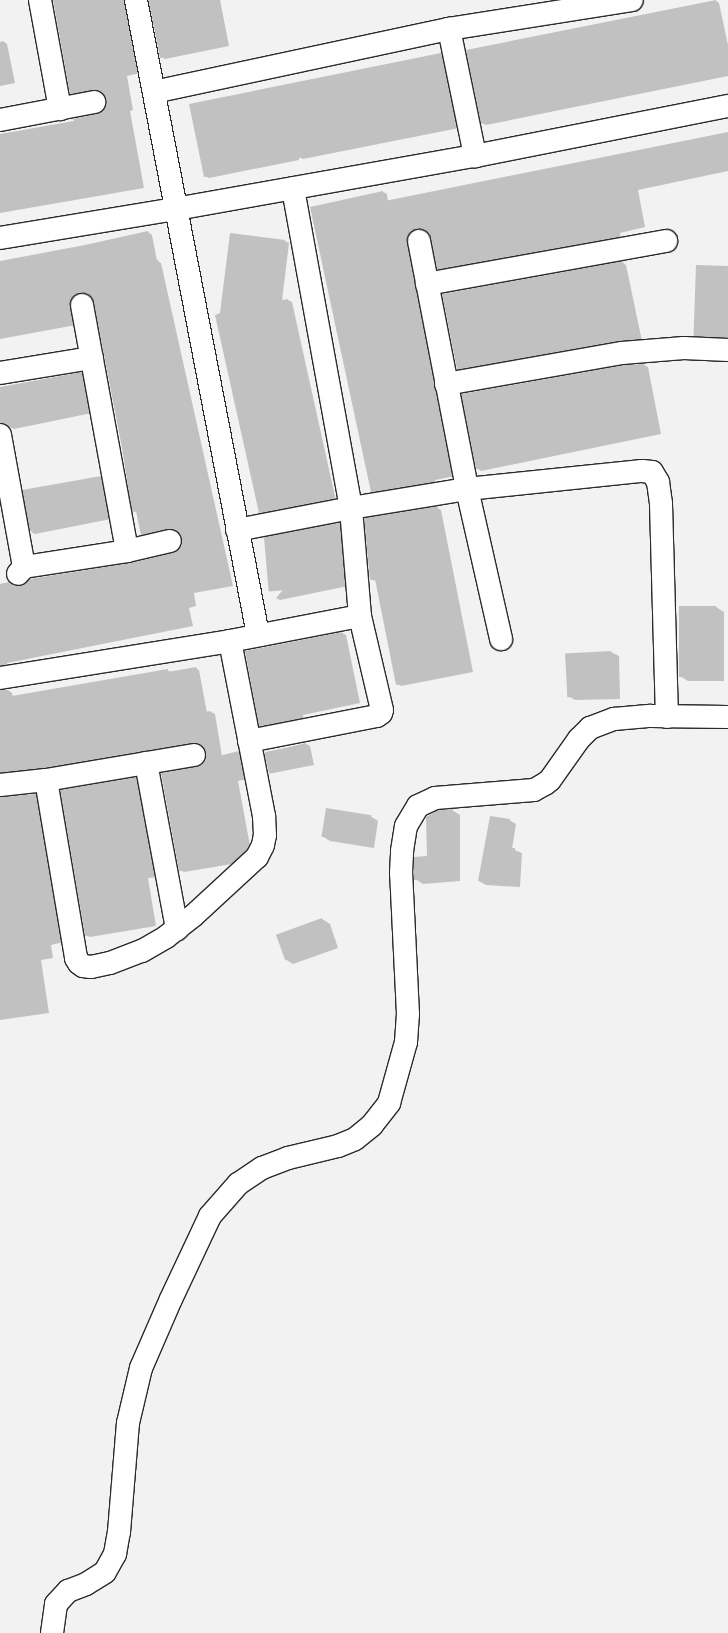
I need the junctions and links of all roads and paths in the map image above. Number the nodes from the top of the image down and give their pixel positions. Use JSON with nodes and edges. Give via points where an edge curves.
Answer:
{"nodes":[{"id":1,"x":40,"y":0,"type":"edge"},
{"id":2,"x":136,"y":0,"type":"edge"},
{"id":3,"x":632,"y":0,"type":"edge"},
{"id":4,"x":449,"y":29,"type":"junction"},
{"id":5,"x":154,"y":92,"type":"junction"},
{"id":6,"x":94,"y":102,"type":"dead end"},
{"id":7,"x":728,"y":106,"type":"edge"},
{"id":8,"x":60,"y":109,"type":"junction"},
{"id":9,"x":0,"y":120,"type":"edge"},
{"id":10,"x":475,"y":156,"type":"junction"},
{"id":11,"x":294,"y":188,"type":"junction"},
{"id":12,"x":176,"y":209,"type":"junction"},
{"id":13,"x":0,"y":238,"type":"edge"},
{"id":14,"x":419,"y":240,"type":"dead end"},
{"id":15,"x":666,"y":240,"type":"dead end"},
{"id":16,"x":427,"y":284,"type":"junction"},
{"id":17,"x":82,"y":304,"type":"dead end"},
{"id":18,"x":728,"y":350,"type":"edge"},
{"id":19,"x":92,"y":358,"type":"junction"},
{"id":20,"x":0,"y":373,"type":"edge"},
{"id":21,"x":446,"y":384,"type":"junction"},
{"id":22,"x":0,"y":434,"type":"edge"},
{"id":23,"x":4,"y":479,"type":"edge"},
{"id":24,"x":467,"y":490,"type":"junction"},
{"id":25,"x":350,"y":508,"type":"junction"},
{"id":26,"x":237,"y":530,"type":"junction"},
{"id":27,"x":170,"y":541,"type":"dead end"},
{"id":28,"x":127,"y":551,"type":"junction"},
{"id":29,"x":360,"y":616,"type":"junction"},
{"id":30,"x":258,"y":635,"type":"junction"},
{"id":31,"x":501,"y":639,"type":"dead end"},
{"id":32,"x":230,"y":641,"type":"junction"},
{"id":33,"x":0,"y":678,"type":"edge"},
{"id":34,"x":667,"y":717,"type":"junction"},
{"id":35,"x":728,"y":717,"type":"edge"},
{"id":36,"x":249,"y":741,"type":"junction"},
{"id":37,"x":194,"y":755,"type":"dead end"},
{"id":38,"x":146,"y":763,"type":"junction"},
{"id":39,"x":46,"y":780,"type":"junction"},
{"id":40,"x":0,"y":785,"type":"edge"},
{"id":41,"x":177,"y":929,"type":"junction"},
{"id":42,"x":52,"y":1633,"type":"edge"}],
"edges":[{"from":1,"to":8,"type":"street"},
{"from":2,"to":5,"type":"street"},
{"from":3,"to":4,"type":"street"},
{"from":4,"to":5,"type":"street"},
{"from":4,"to":10,"type":"street"},
{"from":5,"to":12,"type":"street"},
{"from":6,"to":8,"type":"street"},
{"from":7,"to":10,"type":"street"},
{"from":8,"to":9,"type":"street"},
{"from":10,"to":11,"type":"street"},
{"from":11,"to":12,"type":"street"},
{"from":11,"to":25,"type":"street"},
{"from":12,"to":13,"type":"street"},
{"from":12,"to":26,"type":"street"},
{"from":14,"to":16,"type":"street"},
{"from":15,"to":16,"type":"street"},
{"from":16,"to":21,"type":"street"},
{"from":17,"to":19,"type":"street"},
{"from":18,"to":21,"type":"street","via":[[684,348],[622,353]]},
{"from":19,"to":20,"type":"street"},
{"from":19,"to":28,"type":"street"},
{"from":21,"to":24,"type":"street"},
{"from":22,"to":23,"type":"street"},
{"from":23,"to":28,"type":"street","via":[[21,571]]},
{"from":24,"to":25,"type":"street"},
{"from":24,"to":31,"type":"street"},
{"from":24,"to":34,"type":"street","via":[[652,472],[658,482],[661,504]]},
{"from":25,"to":26,"type":"street"},
{"from":25,"to":29,"type":"street"},
{"from":26,"to":30,"type":"street"},
{"from":27,"to":28,"type":"street"},
{"from":29,"to":30,"type":"street"},
{"from":29,"to":36,"type":"street","via":[[382,706],[381,713],[377,716]]},
{"from":30,"to":32,"type":"street"},
{"from":32,"to":33,"type":"street"},
{"from":32,"to":36,"type":"street"},
{"from":34,"to":35,"type":"street"},
{"from":34,"to":42,"type":"street","via":[[614,719],[590,728],[579,739],[550,780],[534,790],[435,798],[418,806],[406,826],[402,851],[408,1014],[406,1042],[389,1103],[372,1124],[355,1138],[338,1146],[288,1158],[262,1168],[238,1184],[210,1216],[141,1368],[128,1423],[115,1554],[105,1572],[68,1591],[56,1604]]},
{"from":36,"to":41,"type":"street","via":[[264,816],[263,845],[257,857]]},
{"from":37,"to":38,"type":"street"},
{"from":38,"to":39,"type":"street"},
{"from":38,"to":41,"type":"street"},
{"from":39,"to":40,"type":"street"},
{"from":39,"to":41,"type":"street","via":[[79,963],[91,967],[110,963],[142,951]]}]}
